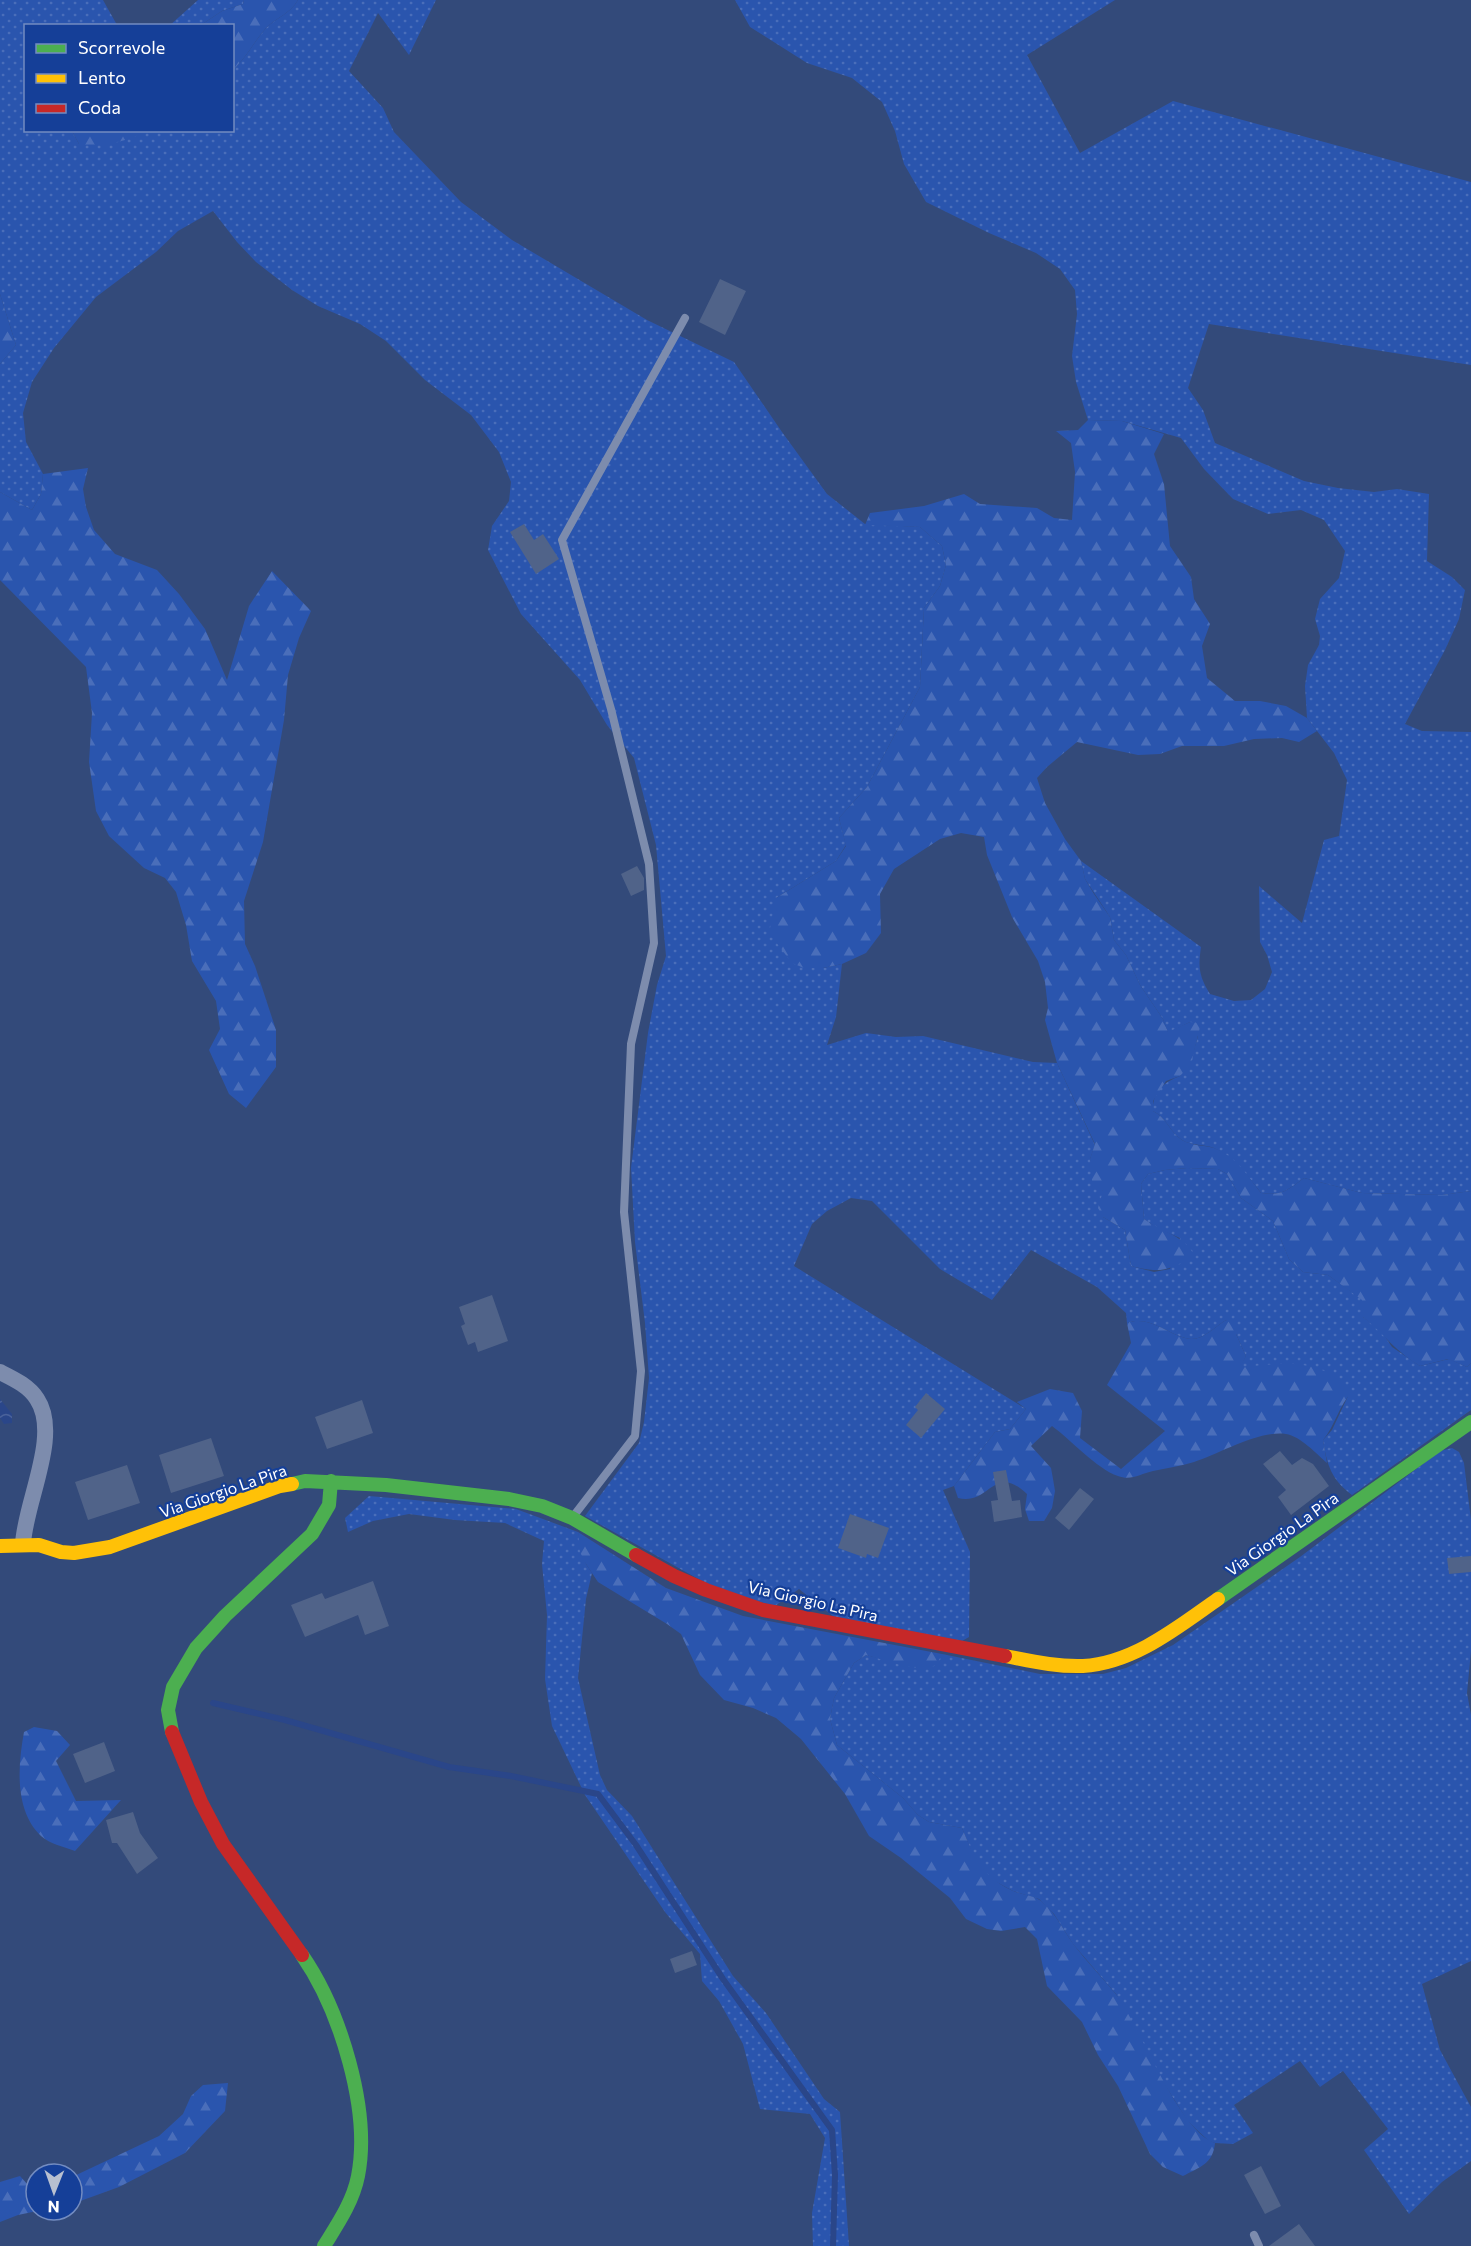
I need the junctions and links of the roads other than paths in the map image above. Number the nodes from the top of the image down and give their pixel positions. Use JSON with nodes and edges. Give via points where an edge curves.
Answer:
{"nodes":[{"id":1,"x":685,"y":318,"type":"dead end"},
{"id":2,"x":0,"y":1372,"type":"edge"},
{"id":3,"x":1471,"y":1422,"type":"edge"},
{"id":4,"x":331,"y":1481,"type":"junction"},
{"id":5,"x":572,"y":1518,"type":"junction"},
{"id":6,"x":23,"y":1544,"type":"junction"},
{"id":7,"x":0,"y":1546,"type":"edge"},
{"id":8,"x":1254,"y":2235,"type":"dead end"},
{"id":9,"x":324,"y":2246,"type":"edge"},
{"id":10,"x":1259,"y":2246,"type":"edge"}],
"edges":[{"from":1,"to":5,"type":"lane","via":[[562,540],[611,709],[649,864],[654,943],[631,1044],[625,1186],[624,1212],[641,1371],[635,1436]]},
{"from":2,"to":6,"type":"street","via":[[20,1382],[38,1399],[46,1422],[46,1442]]},
{"from":3,"to":5,"type":"street","name":"Via Giorgio La Pira","via":[[1178,1628],[1121,1660],[1082,1667],[1047,1664],[763,1610],[674,1576]]},
{"from":4,"to":5,"type":"street","name":"Via Giorgio La Pira","via":[[509,1499]]},
{"from":4,"to":6,"type":"street","name":"Via Giorgio La Pira","via":[[280,1485],[99,1550],[61,1552]]},
{"from":4,"to":9,"type":"street","via":[[329,1505],[312,1534],[196,1648],[173,1687],[168,1710],[173,1736],[201,1802],[223,1845],[317,1977],[337,2020],[351,2068],[361,2130],[358,2178],[343,2216]]},
{"from":6,"to":7,"type":"street","name":"Via Giorgio La Pira"},
{"from":8,"to":10,"type":"lane"}]}
